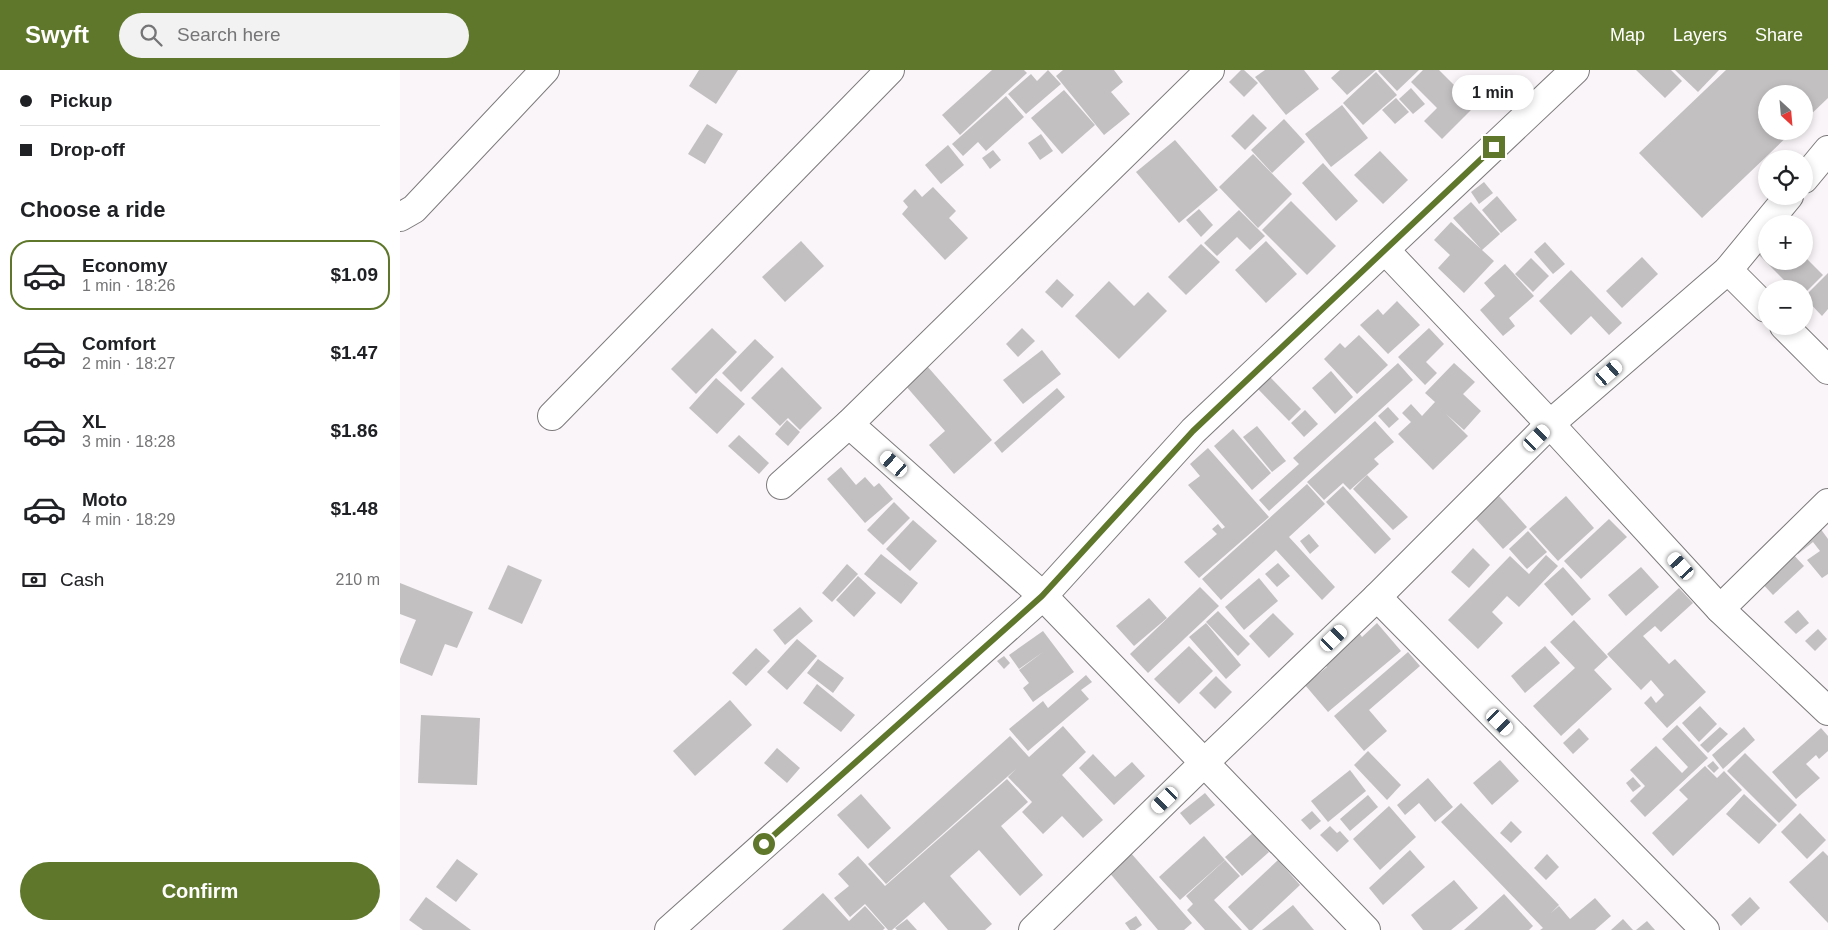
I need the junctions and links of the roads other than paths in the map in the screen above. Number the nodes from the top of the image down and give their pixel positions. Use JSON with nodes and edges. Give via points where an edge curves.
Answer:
{"nodes":[{"id":1,"x":545,"y":70,"type":"edge"},
{"id":2,"x":890,"y":70,"type":"edge"},
{"id":3,"x":1210,"y":70,"type":"edge"},
{"id":4,"x":1575,"y":70,"type":"edge"},
{"id":5,"x":1828,"y":150,"type":"edge"},
{"id":6,"x":1813,"y":168,"type":"edge"},
{"id":7,"x":1782,"y":205,"type":"edge"},
{"id":8,"x":400,"y":217,"type":"edge"},
{"id":9,"x":1385,"y":250,"type":"junction"},
{"id":10,"x":1728,"y":270,"type":"junction"},
{"id":11,"x":1758,"y":300,"type":"edge"},
{"id":12,"x":1793,"y":335,"type":"edge"},
{"id":13,"x":1828,"y":370,"type":"edge"},
{"id":14,"x":552,"y":416,"type":"dead end"},
{"id":15,"x":849,"y":424,"type":"junction"},
{"id":16,"x":1550,"y":424,"type":"junction"},
{"id":17,"x":781,"y":485,"type":"dead end"},
{"id":18,"x":1828,"y":503,"type":"edge"},
{"id":19,"x":1042,"y":596,"type":"junction"},
{"id":20,"x":1377,"y":598,"type":"junction"},
{"id":21,"x":1720,"y":609,"type":"junction"},
{"id":22,"x":1828,"y":711,"type":"edge"},
{"id":23,"x":1205,"y":762,"type":"junction"},
{"id":24,"x":668,"y":930,"type":"edge"},
{"id":25,"x":1032,"y":930,"type":"edge"},
{"id":26,"x":1366,"y":930,"type":"edge"},
{"id":27,"x":1705,"y":930,"type":"edge"}],
"edges":[{"from":1,"to":8,"type":"street","via":[[414,209]]},
{"from":2,"to":14,"type":"street"},
{"from":3,"to":15,"type":"street"},
{"from":4,"to":9,"type":"street"},
{"from":5,"to":6,"type":"street"},
{"from":7,"to":10,"type":"street"},
{"from":9,"to":16,"type":"street"},
{"from":9,"to":19,"type":"street","via":[[1193,431]]},
{"from":10,"to":11,"type":"street"},
{"from":10,"to":16,"type":"street"},
{"from":12,"to":13,"type":"street"},
{"from":15,"to":17,"type":"street"},
{"from":15,"to":19,"type":"street"},
{"from":16,"to":20,"type":"street"},
{"from":16,"to":21,"type":"street"},
{"from":18,"to":21,"type":"street"},
{"from":19,"to":23,"type":"street"},
{"from":19,"to":24,"type":"street"},
{"from":20,"to":23,"type":"street"},
{"from":20,"to":27,"type":"street"},
{"from":21,"to":22,"type":"street"},
{"from":23,"to":25,"type":"street"},
{"from":23,"to":26,"type":"street"}]}
